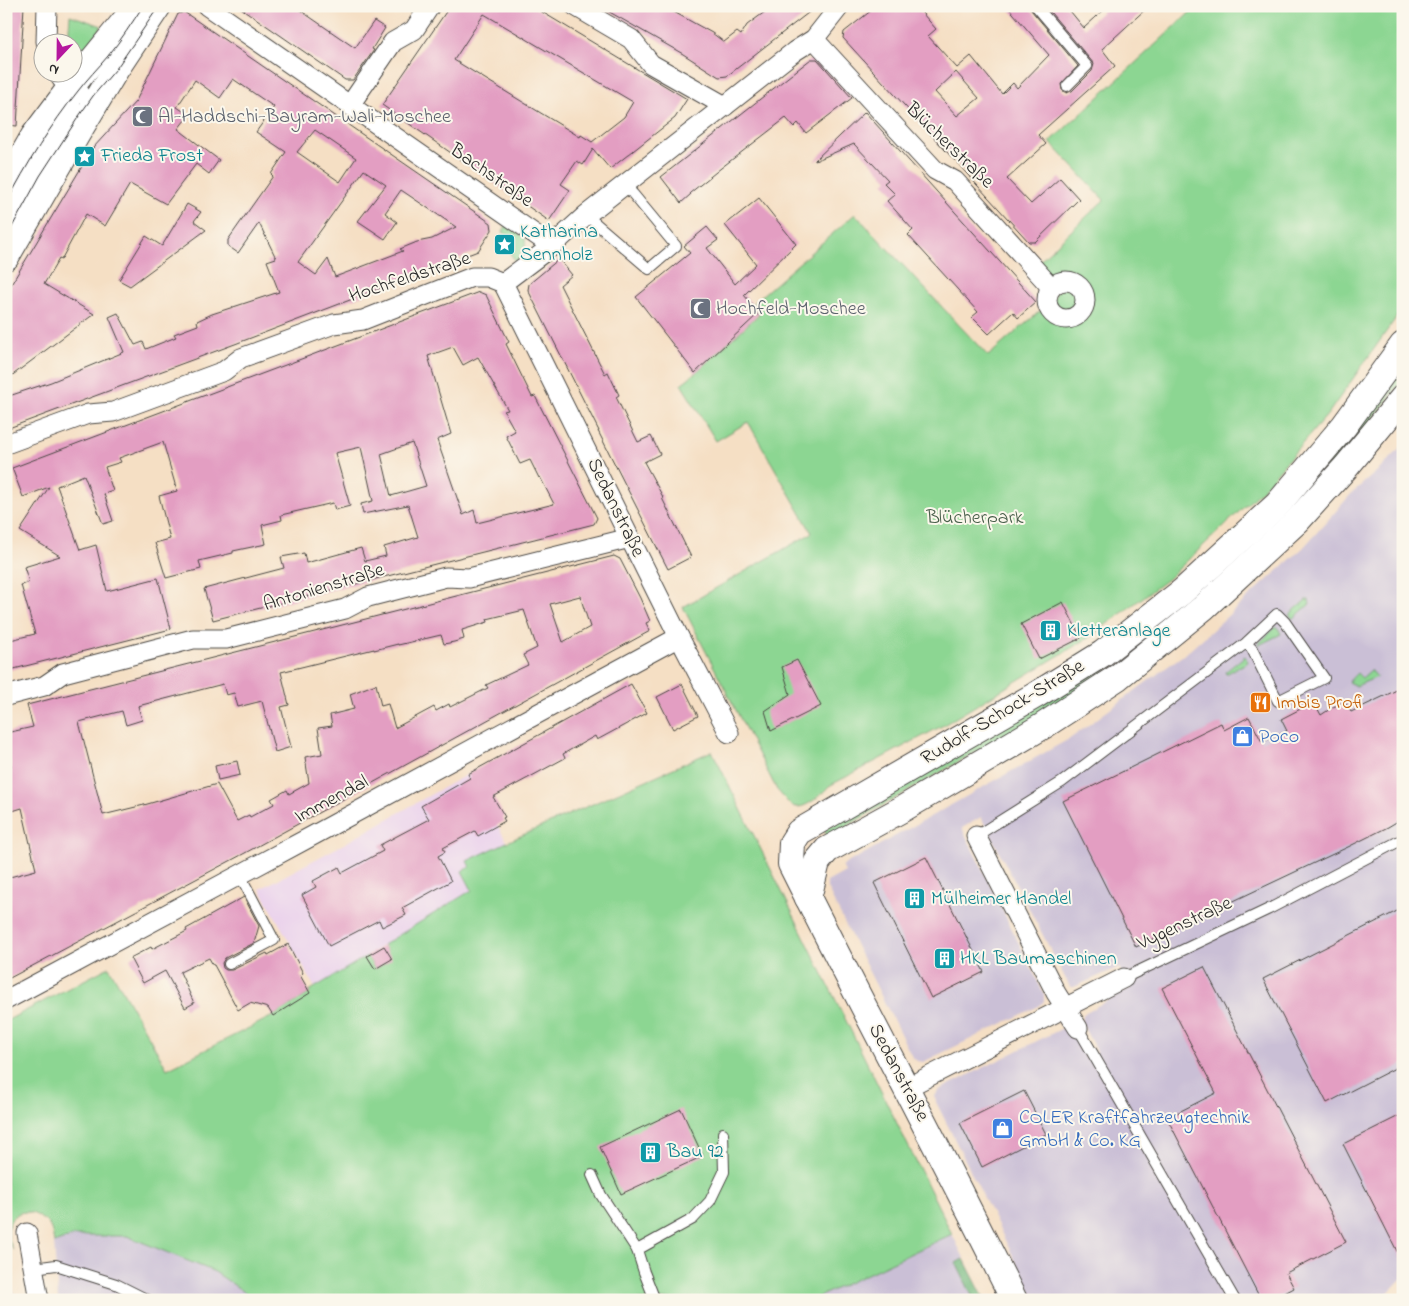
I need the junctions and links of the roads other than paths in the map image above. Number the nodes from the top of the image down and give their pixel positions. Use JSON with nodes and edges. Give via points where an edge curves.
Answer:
{"nodes":[{"id":1,"x":48,"y":6,"type":"edge"},
{"id":2,"x":137,"y":6,"type":"edge"},
{"id":3,"x":158,"y":6,"type":"edge"},
{"id":4,"x":207,"y":6,"type":"edge"},
{"id":5,"x":430,"y":6,"type":"edge"},
{"id":6,"x":575,"y":6,"type":"edge"},
{"id":7,"x":840,"y":6,"type":"edge"},
{"id":8,"x":1036,"y":6,"type":"edge"},
{"id":9,"x":47,"y":32,"type":"edge"},
{"id":10,"x":814,"y":38,"type":"junction"},
{"id":11,"x":82,"y":61,"type":"edge"},
{"id":12,"x":62,"y":82,"type":"edge"},
{"id":13,"x":64,"y":82,"type":"edge"},
{"id":14,"x":65,"y":82,"type":"edge"},
{"id":15,"x":1067,"y":86,"type":"dead end"},
{"id":16,"x":100,"y":97,"type":"junction"},
{"id":17,"x":350,"y":105,"type":"junction"},
{"id":18,"x":724,"y":106,"type":"junction"},
{"id":19,"x":6,"y":185,"type":"edge"},
{"id":20,"x":625,"y":185,"type":"junction"},
{"id":21,"x":586,"y":215,"type":"junction"},
{"id":22,"x":552,"y":246,"type":"junction"},
{"id":23,"x":10,"y":249,"type":"edge"},
{"id":24,"x":503,"y":283,"type":"junction"},
{"id":25,"x":1051,"y":287,"type":"dead end"},
{"id":26,"x":1403,"y":345,"type":"edge"},
{"id":27,"x":1403,"y":398,"type":"edge"},
{"id":28,"x":6,"y":444,"type":"edge"},
{"id":29,"x":630,"y":538,"type":"junction"},
{"id":30,"x":679,"y":637,"type":"junction"},
{"id":31,"x":1246,"y":643,"type":"junction"},
{"id":32,"x":6,"y":696,"type":"edge"},
{"id":33,"x":729,"y":733,"type":"dead end"},
{"id":34,"x":976,"y":836,"type":"joint"},
{"id":35,"x":1403,"y":840,"type":"edge"},
{"id":36,"x":792,"y":843,"type":"joint"},
{"id":37,"x":240,"y":875,"type":"junction"},
{"id":38,"x":808,"y":898,"type":"junction"},
{"id":39,"x":229,"y":964,"type":"dead end"},
{"id":40,"x":1124,"y":978,"type":"joint"},
{"id":41,"x":6,"y":1000,"type":"edge"},
{"id":42,"x":1066,"y":1008,"type":"junction"},
{"id":43,"x":1078,"y":1028,"type":"joint"},
{"id":44,"x":906,"y":1088,"type":"junction"},
{"id":45,"x":723,"y":1133,"type":"dead end"},
{"id":46,"x":592,"y":1175,"type":"dead end"},
{"id":47,"x":27,"y":1233,"type":"dead end"},
{"id":48,"x":637,"y":1250,"type":"junction"},
{"id":49,"x":34,"y":1268,"type":"junction"},
{"id":50,"x":39,"y":1300,"type":"edge"},
{"id":51,"x":148,"y":1300,"type":"edge"},
{"id":52,"x":655,"y":1300,"type":"edge"},
{"id":53,"x":1014,"y":1300,"type":"edge"},
{"id":54,"x":1235,"y":1300,"type":"edge"}],
"edges":[{"from":1,"to":9,"type":"street"},
{"from":2,"to":11,"type":"main road"},
{"from":3,"to":16,"type":"main road"},
{"from":4,"to":17,"type":"street","name":"Bachstraße"},
{"from":5,"to":17,"type":"street","via":[[414,30],[393,42]]},
{"from":6,"to":18,"type":"street","via":[[631,39],[651,64]]},
{"from":7,"to":10,"type":"street"},
{"from":8,"to":15,"type":"lane","via":[[1087,66]]},
{"from":10,"to":18,"type":"street"},
{"from":10,"to":25,"type":"street","name":"Blücherstraße","via":[[935,170],[955,182]]},
{"from":12,"to":19,"type":"main road"},
{"from":13,"to":23,"type":"street","via":[[71,102],[69,114],[22,190],[15,207]]},
{"from":14,"to":16,"type":"street","via":[[77,92]]},
{"from":16,"to":23,"type":"main road"},
{"from":17,"to":22,"type":"street","name":"Bachstraße"},
{"from":18,"to":20,"type":"street"},
{"from":20,"to":21,"type":"street"},
{"from":20,"to":21,"type":"lane","via":[[676,246],[649,269]]},
{"from":21,"to":22,"type":"street"},
{"from":22,"to":24,"type":"street"},
{"from":24,"to":28,"type":"street","name":"Hochfeldstraße","via":[[488,277],[472,277],[363,320],[334,324],[241,358],[224,371],[113,412],[88,414]]},
{"from":24,"to":29,"type":"street","name":"Sedanstraße"},
{"from":26,"to":36,"type":"main road","name":"Rudolf-Schock-Straße","via":[[1344,426],[1278,504],[1183,591],[1102,654],[799,832]]},
{"from":27,"to":38,"type":"main road","name":"Rudolf-Schock-Straße","via":[[1298,521],[1204,608],[1118,677],[1043,726],[827,850],[817,862]]},
{"from":29,"to":30,"type":"street","name":"Sedanstraße"},
{"from":29,"to":32,"type":"street","name":"Antonienstraße","via":[[469,578],[446,577],[368,597],[345,609],[226,639],[193,639],[63,673],[44,686]]},
{"from":30,"to":33,"type":"street","name":"Sedanstraße"},
{"from":30,"to":37,"type":"street","name":"Immendal"},
{"from":31,"to":31,"type":"lane","via":[[1278,701],[1324,678],[1277,614]]},
{"from":31,"to":34,"type":"lane","via":[[1062,782]]},
{"from":34,"to":42,"type":"street"},
{"from":35,"to":40,"type":"lane","name":"Vygenstraße"},
{"from":36,"to":38,"type":"main road","name":"Sedanstraße","via":[[791,864]]},
{"from":37,"to":39,"type":"lane","via":[[274,940]]},
{"from":37,"to":41,"type":"street","name":"Immendal"},
{"from":38,"to":44,"type":"main road","name":"Sedanstraße"},
{"from":40,"to":42,"type":"street","name":"Vygenstraße"},
{"from":42,"to":43,"type":"street"},
{"from":42,"to":44,"type":"street","name":"Vygenstraße"},
{"from":43,"to":54,"type":"lane"},
{"from":44,"to":53,"type":"main road","name":"Sedanstraße"},
{"from":45,"to":48,"type":"lane","via":[[724,1172],[710,1201],[693,1220]]},
{"from":46,"to":48,"type":"lane","via":[[601,1195]]},
{"from":47,"to":49,"type":"street"},
{"from":48,"to":52,"type":"lane"},
{"from":49,"to":50,"type":"street"},
{"from":49,"to":51,"type":"lane","via":[[56,1265],[116,1284]]}]}
